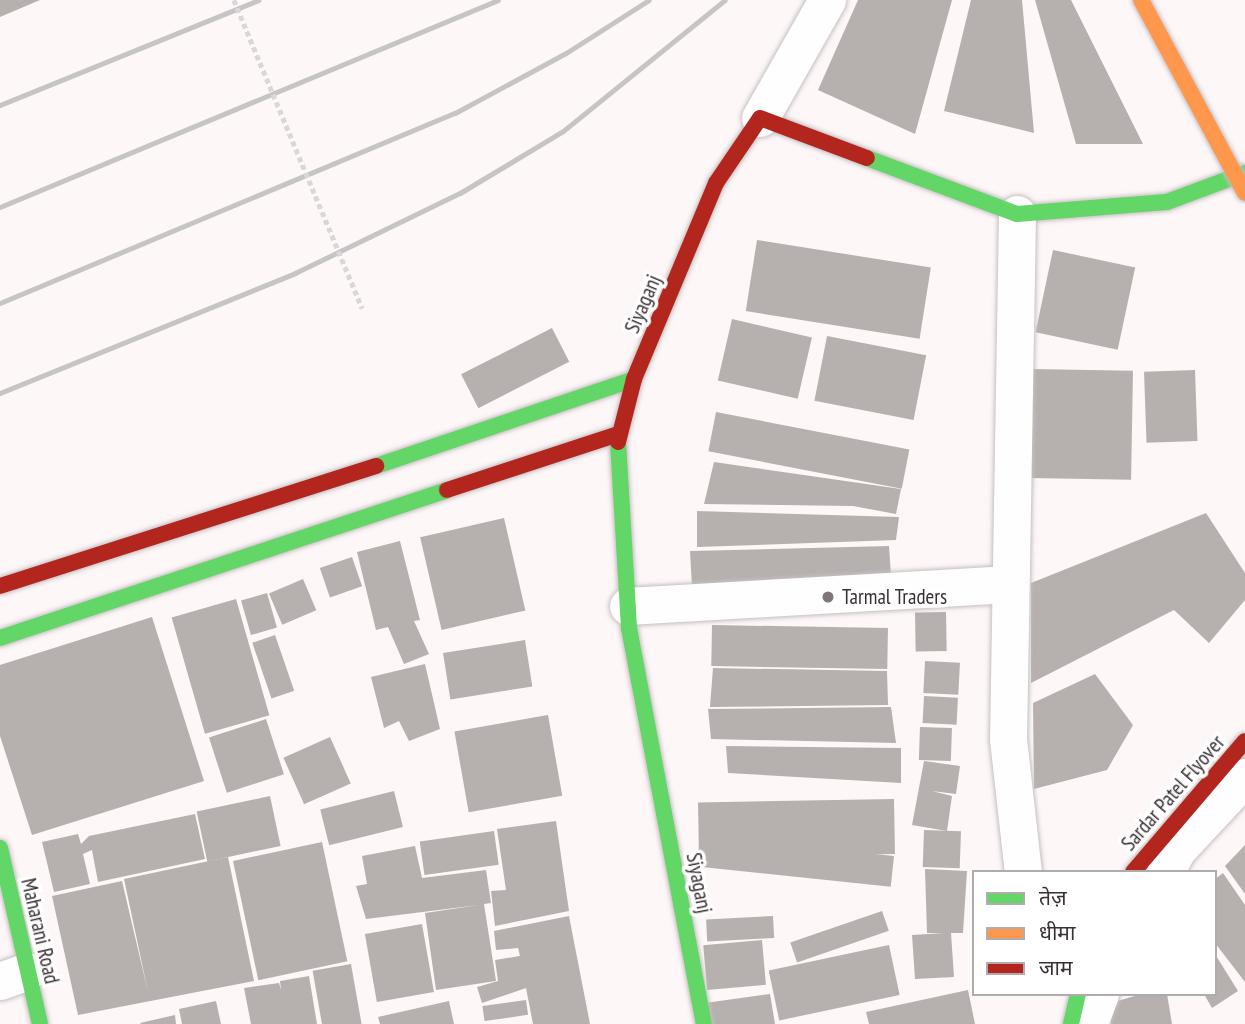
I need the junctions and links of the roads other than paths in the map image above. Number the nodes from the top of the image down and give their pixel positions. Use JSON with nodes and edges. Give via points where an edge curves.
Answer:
{"nodes":[{"id":1,"x":827,"y":0,"type":"edge"},
{"id":2,"x":1141,"y":0,"type":"edge"},
{"id":3,"x":760,"y":118,"type":"junction"},
{"id":4,"x":1245,"y":173,"type":"edge"},
{"id":5,"x":1245,"y":193,"type":"edge"},
{"id":6,"x":1017,"y":214,"type":"junction"},
{"id":7,"x":634,"y":379,"type":"junction"},
{"id":8,"x":618,"y":434,"type":"junction"},
{"id":9,"x":1008,"y":584,"type":"junction"},
{"id":10,"x":0,"y":586,"type":"edge"},
{"id":11,"x":628,"y":606,"type":"junction"},
{"id":12,"x":0,"y":638,"type":"edge"},
{"id":13,"x":1245,"y":741,"type":"edge"},
{"id":14,"x":1245,"y":777,"type":"edge"},
{"id":15,"x":0,"y":848,"type":"edge"},
{"id":16,"x":1023,"y":870,"type":"edge"},
{"id":17,"x":1135,"y":870,"type":"edge"},
{"id":18,"x":1166,"y":870,"type":"edge"},
{"id":19,"x":13,"y":976,"type":"edge"},
{"id":20,"x":40,"y":1024,"type":"edge"},
{"id":21,"x":704,"y":1024,"type":"edge"}],
"edges":[{"from":1,"to":3,"type":"street"},
{"from":2,"to":5,"type":"street","bridge":true},
{"from":3,"to":6,"type":"street"},
{"from":3,"to":7,"type":"street","name":"Siyaganj","via":[[716,183]]},
{"from":4,"to":6,"type":"street","via":[[1167,202]]},
{"from":6,"to":9,"type":"street"},
{"from":7,"to":8,"type":"street","name":"Siyaganj"},
{"from":7,"to":10,"type":"street","via":[[559,408]]},
{"from":8,"to":11,"type":"street","name":"Siyaganj"},
{"from":8,"to":12,"type":"street"},
{"from":9,"to":11,"type":"street"},
{"from":9,"to":16,"type":"street","via":[[1007,739]]},
{"from":11,"to":21,"type":"street","name":"Siyaganj"},
{"from":13,"to":17,"type":"street","name":"Sardar Patel Flyover"},
{"from":14,"to":18,"type":"street","via":[[1177,850]]},
{"from":15,"to":19,"type":"street","name":"Maharani Road"},
{"from":19,"to":20,"type":"street","name":"Maharani Road"}]}
